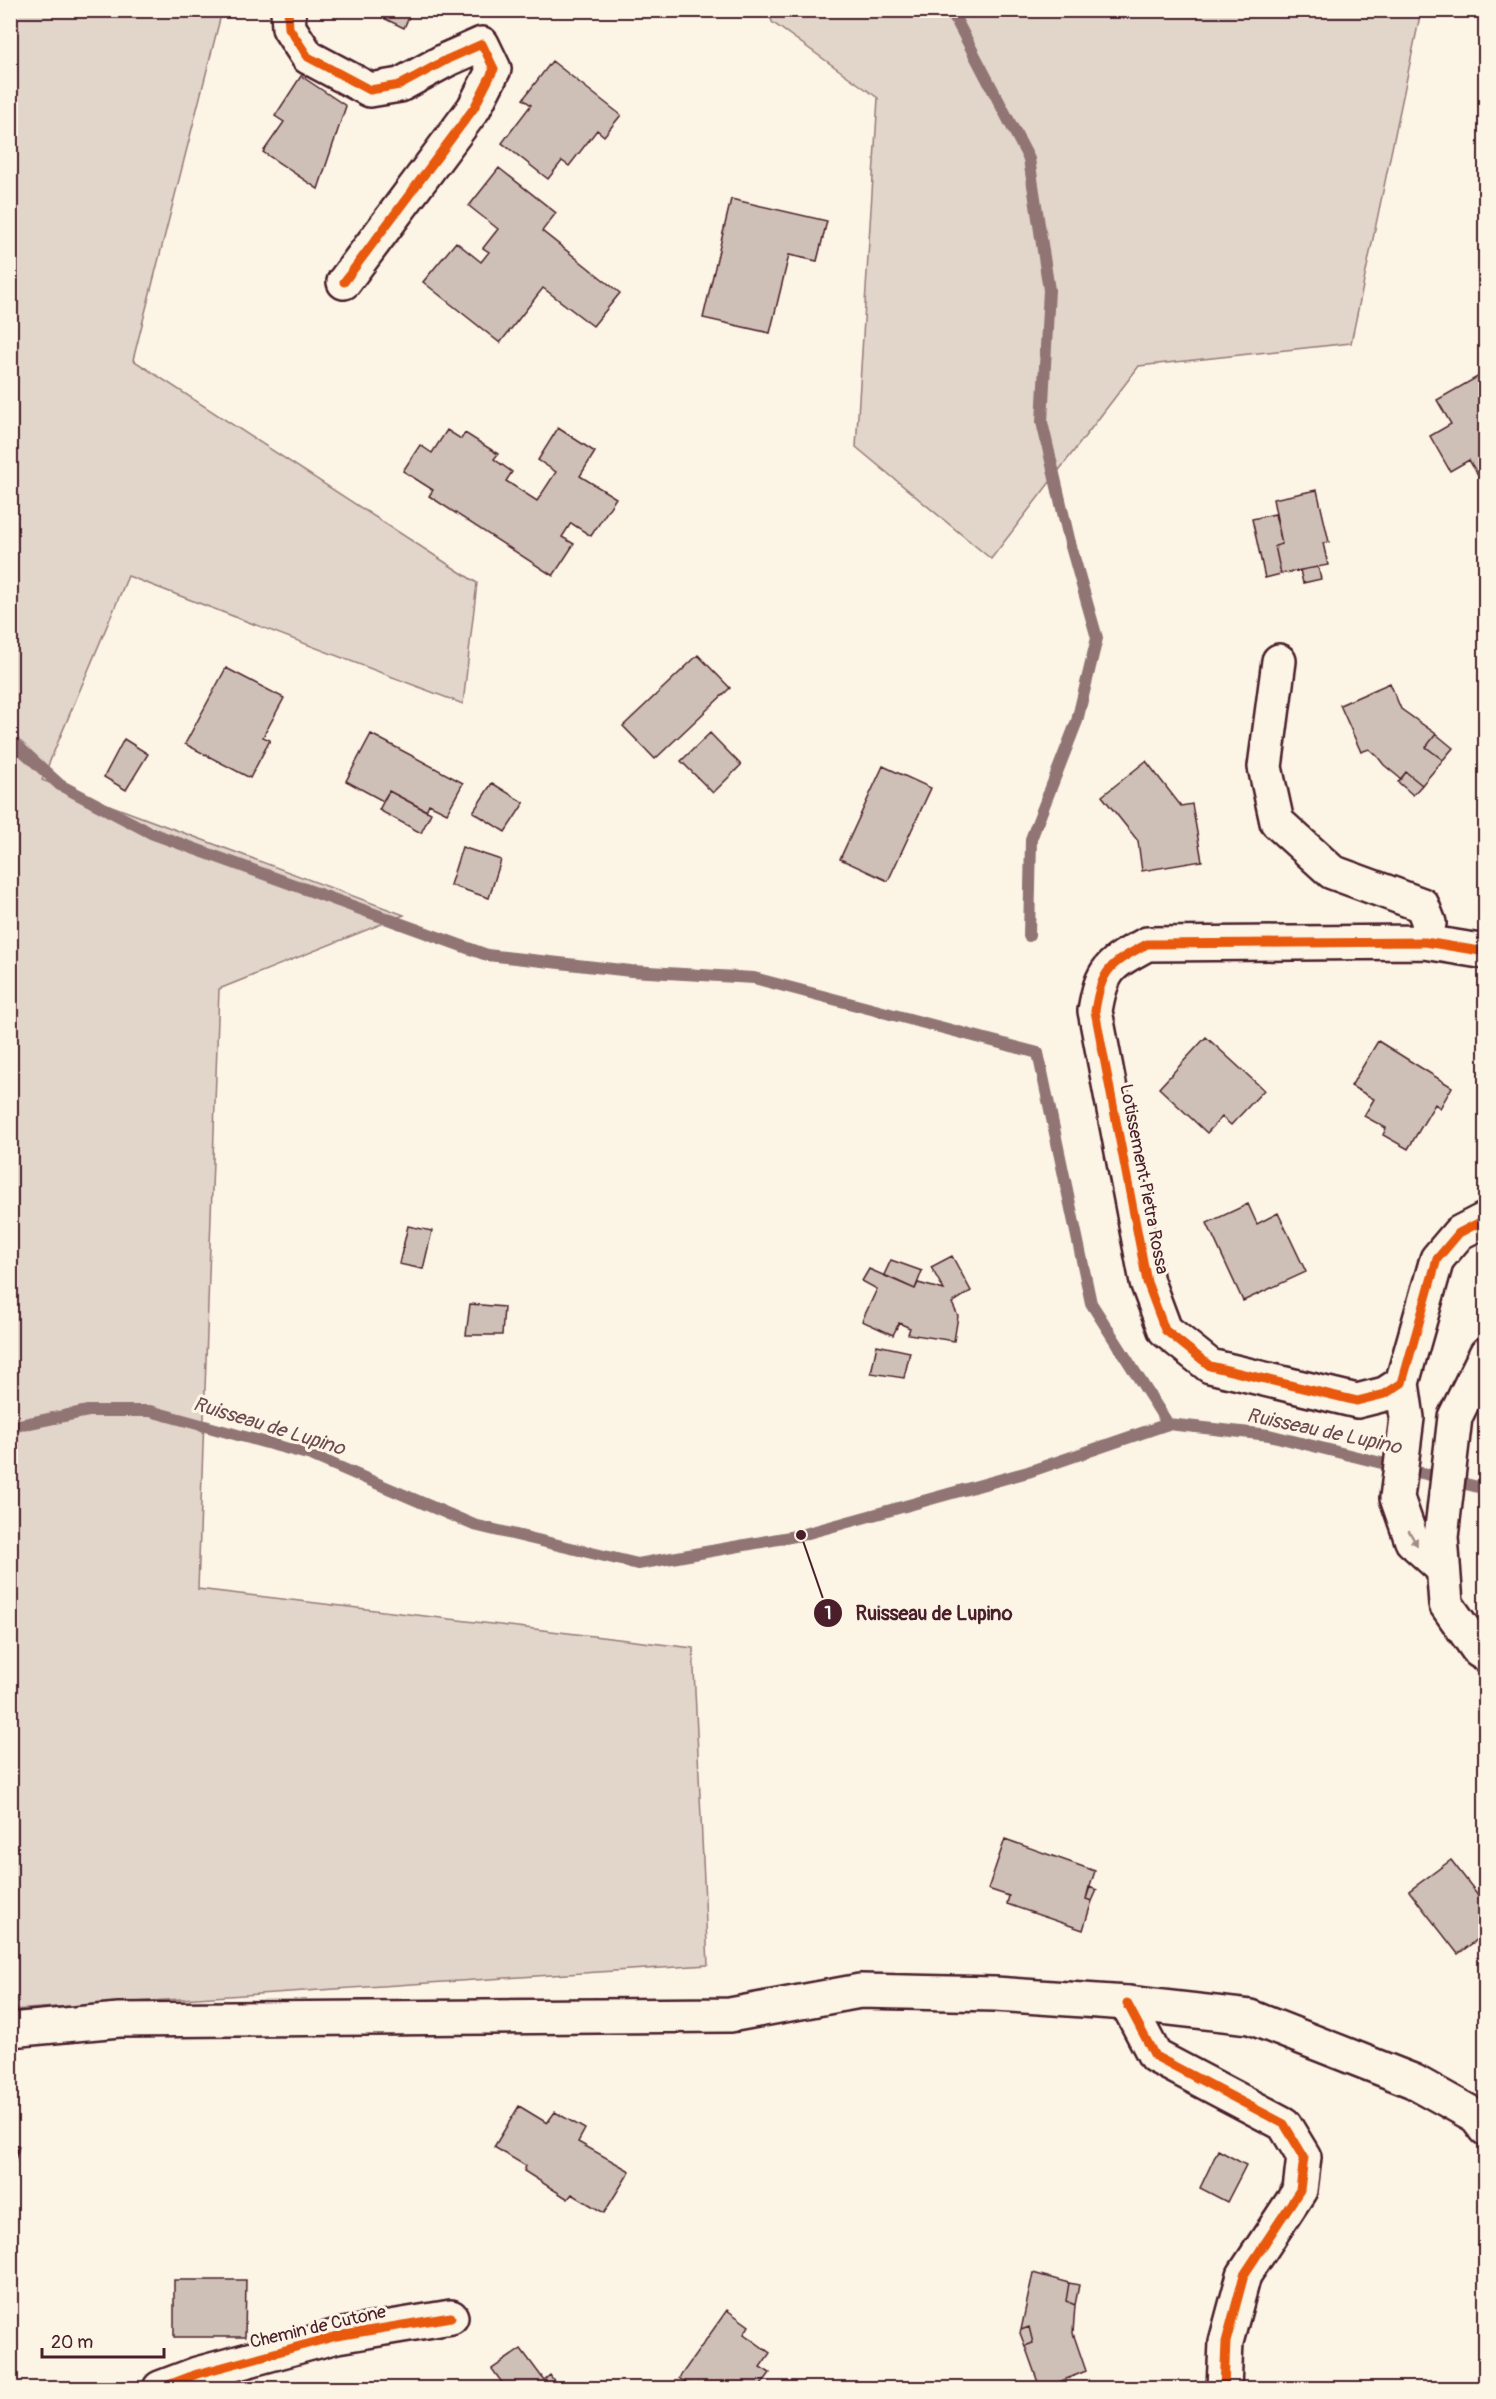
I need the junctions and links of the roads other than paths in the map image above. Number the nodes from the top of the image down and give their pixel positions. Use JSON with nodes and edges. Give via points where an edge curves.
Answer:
{"nodes":[{"id":1,"x":288,"y":10,"type":"edge"},
{"id":2,"x":344,"y":282,"type":"dead end"},
{"id":3,"x":1279,"y":661,"type":"dead end"},
{"id":4,"x":1425,"y":942,"type":"junction"},
{"id":5,"x":1485,"y":952,"type":"edge"},
{"id":6,"x":1485,"y":1219,"type":"edge"},
{"id":7,"x":1485,"y":1354,"type":"edge"},
{"id":8,"x":1402,"y":1383,"type":"junction"},
{"id":9,"x":1443,"y":1569,"type":"junction"},
{"id":10,"x":1485,"y":1655,"type":"edge"},
{"id":11,"x":1127,"y":2002,"type":"junction"},
{"id":12,"x":10,"y":2031,"type":"edge"},
{"id":13,"x":1485,"y":2129,"type":"edge"},
{"id":14,"x":451,"y":2317,"type":"dead end"},
{"id":15,"x":160,"y":2388,"type":"edge"},
{"id":16,"x":1224,"y":2388,"type":"edge"}],
"edges":[{"from":1,"to":2,"type":"street","via":[[290,28],[308,57],[370,90],[400,85],[482,44],[494,69],[474,108]]},
{"from":3,"to":4,"type":"street","via":[[1265,766],[1277,822],[1332,872],[1422,905],[1429,923]]},
{"from":4,"to":5,"type":"street","name":"Lotissement Pietra Rossa"},
{"from":4,"to":8,"type":"street","name":"Lotissement Pietra Rossa","via":[[1147,945],[1117,961],[1100,984],[1095,1011],[1147,1282],[1166,1330],[1210,1366],[1357,1401],[1385,1394]]},
{"from":6,"to":8,"type":"street","via":[[1459,1233],[1437,1259]]},
{"from":7,"to":9,"type":"street","via":[[1455,1417],[1441,1537]]},
{"from":8,"to":9,"type":"street","one_way":true,"via":[[1407,1418],[1397,1498],[1412,1541]]},
{"from":9,"to":10,"type":"street","via":[[1446,1604]]},
{"from":11,"to":12,"type":"street","via":[[860,1991],[730,2015],[119,2020]]},
{"from":11,"to":13,"type":"street","via":[[1250,2017],[1413,2081],[1476,2116]]},
{"from":11,"to":16,"type":"street","via":[[1155,2056],[1284,2124],[1304,2157],[1300,2190],[1244,2275],[1226,2342]]},
{"from":14,"to":15,"type":"street","name":"Chemin de Cutone","via":[[337,2336],[197,2374]]}]}
